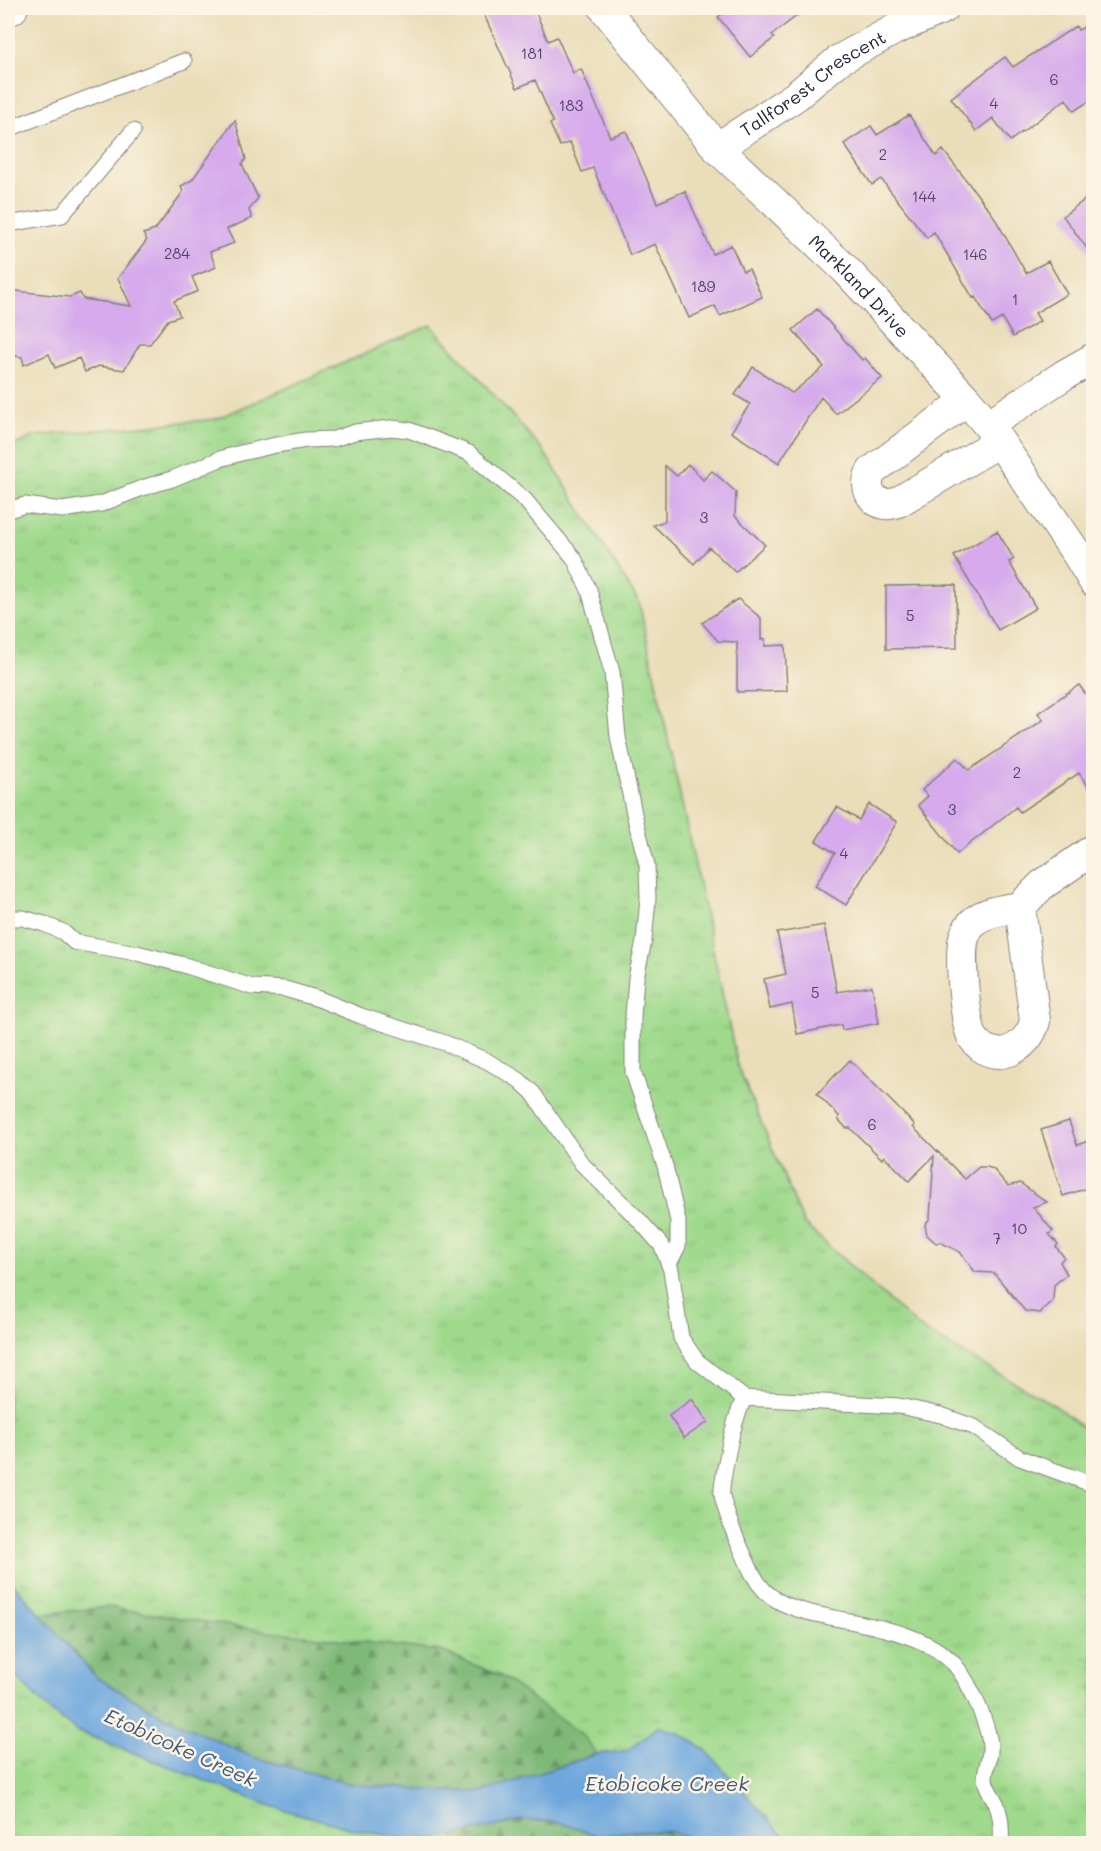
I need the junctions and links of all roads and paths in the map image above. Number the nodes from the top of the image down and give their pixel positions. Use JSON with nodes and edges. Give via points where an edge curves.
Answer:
{"nodes":[{"id":1,"x":604,"y":8,"type":"edge"},
{"id":2,"x":944,"y":8,"type":"edge"},
{"id":3,"x":184,"y":61,"type":"dead end"},
{"id":4,"x":8,"y":129,"type":"edge"},
{"id":5,"x":133,"y":131,"type":"dead end"},
{"id":6,"x":717,"y":148,"type":"junction"},
{"id":7,"x":8,"y":224,"type":"edge"},
{"id":8,"x":1094,"y":358,"type":"edge"},
{"id":9,"x":967,"y":400,"type":"junction"},
{"id":10,"x":993,"y":434,"type":"junction"},
{"id":11,"x":8,"y":510,"type":"edge"},
{"id":12,"x":1094,"y":582,"type":"edge"},
{"id":13,"x":1094,"y":849,"type":"edge"},
{"id":14,"x":1020,"y":907,"type":"dead end"},
{"id":15,"x":8,"y":918,"type":"edge"},
{"id":16,"x":669,"y":1264,"type":"junction"},
{"id":17,"x":744,"y":1398,"type":"junction"},
{"id":18,"x":1094,"y":1485,"type":"edge"},
{"id":19,"x":1001,"y":1844,"type":"edge"}],
"edges":[{"from":1,"to":6,"type":"street","name":"Markland Drive"},
{"from":2,"to":6,"type":"street","name":"Tallforest Crescent","via":[[839,60],[796,96]]},
{"from":3,"to":4,"type":"lane"},
{"from":5,"to":7,"type":"lane","via":[[62,215]]},
{"from":6,"to":9,"type":"street","name":"Markland Drive","via":[[846,270]]},
{"from":8,"to":10,"type":"street","via":[[1054,381]]},
{"from":9,"to":10,"type":"street","name":"Markland Drive"},
{"from":9,"to":10,"type":"street","via":[[872,471],[868,482],[873,498],[887,505],[898,502]]},
{"from":10,"to":12,"type":"street","name":"Markland Drive"},
{"from":11,"to":16,"type":"lane","via":[[25,505],[62,510],[101,504],[241,453],[391,428],[409,430],[469,453],[525,500],[574,558],[589,590],[612,672],[618,737],[647,865],[648,899],[633,1016],[633,1072],[665,1166],[678,1221],[678,1246]]},
{"from":13,"to":14,"type":"street","via":[[1042,885]]},
{"from":15,"to":16,"type":"lane","via":[[44,924],[75,942],[137,953],[252,987],[285,989],[487,1061],[519,1080],[533,1094],[582,1164],[662,1246]]},
{"from":16,"to":17,"type":"lane","via":[[681,1338],[697,1360]]},
{"from":17,"to":18,"type":"lane","via":[[899,1406],[941,1415],[974,1427],[1020,1458]]},
{"from":17,"to":19,"type":"lane","via":[[733,1425],[722,1494],[734,1535],[754,1578],[765,1592],[781,1602],[805,1612],[924,1642],[955,1665],[969,1685],[988,1739],[985,1776],[999,1813]]}]}
